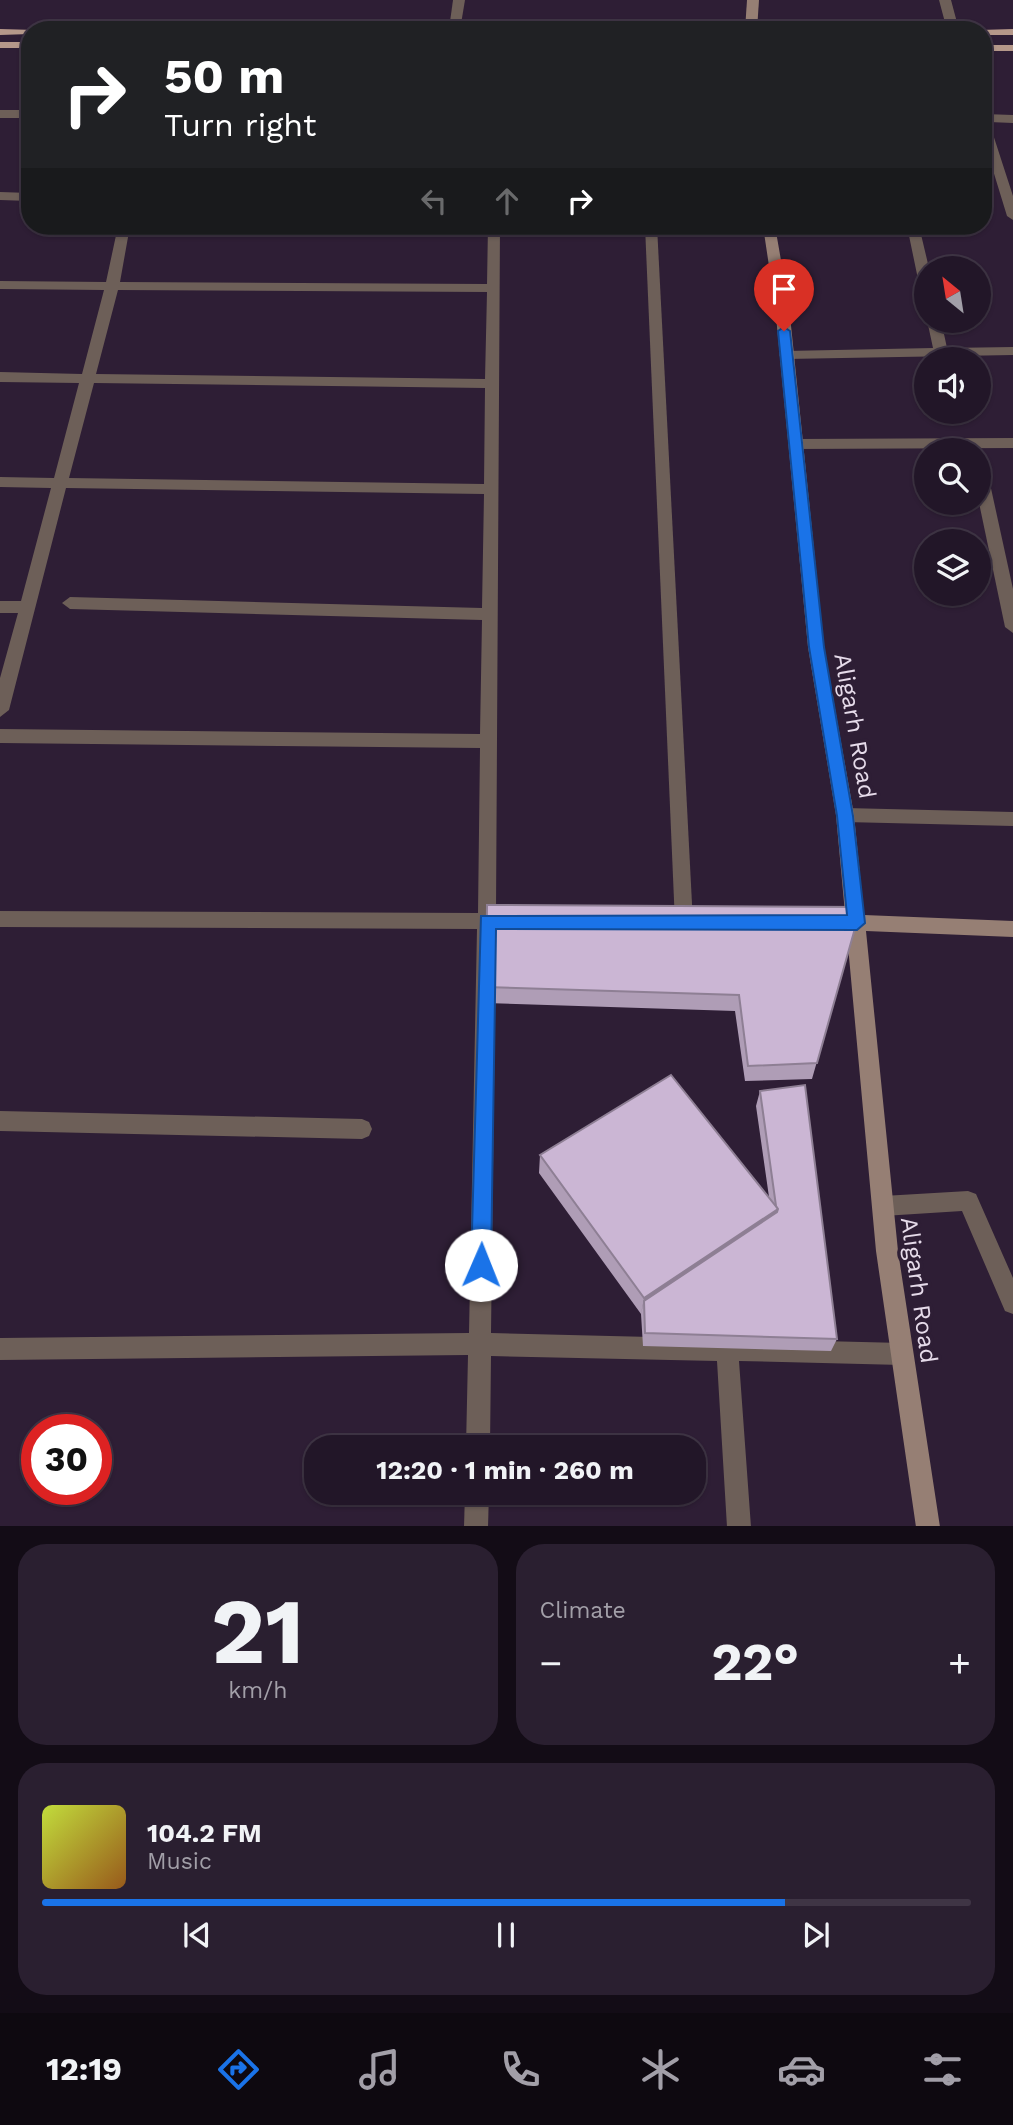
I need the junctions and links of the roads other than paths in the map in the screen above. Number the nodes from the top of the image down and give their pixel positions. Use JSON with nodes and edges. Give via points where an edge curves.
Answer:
{"nodes":[{"id":1,"x":459,"y":0,"type":"edge"},
{"id":2,"x":752,"y":0,"type":"edge"},
{"id":3,"x":945,"y":0,"type":"edge"},
{"id":4,"x":456,"y":21,"type":"edge"},
{"id":5,"x":751,"y":21,"type":"edge"},
{"id":6,"x":951,"y":21,"type":"edge"},
{"id":7,"x":21,"y":31,"type":"edge"},
{"id":8,"x":0,"y":32,"type":"edge"},
{"id":9,"x":992,"y":32,"type":"edge"},
{"id":10,"x":1013,"y":32,"type":"edge"},
{"id":11,"x":0,"y":45,"type":"edge"},
{"id":12,"x":21,"y":45,"type":"edge"},
{"id":13,"x":992,"y":48,"type":"edge"},
{"id":14,"x":1013,"y":48,"type":"edge"},
{"id":15,"x":0,"y":114,"type":"edge"},
{"id":16,"x":21,"y":114,"type":"edge"},
{"id":17,"x":1013,"y":118,"type":"edge"},
{"id":18,"x":992,"y":119,"type":"edge"},
{"id":19,"x":992,"y":146,"type":"edge"},
{"id":20,"x":0,"y":197,"type":"edge"},
{"id":21,"x":21,"y":197,"type":"edge"},
{"id":22,"x":1013,"y":216,"type":"edge"},
{"id":23,"x":122,"y":235,"type":"edge"},
{"id":24,"x":494,"y":235,"type":"edge"},
{"id":25,"x":651,"y":235,"type":"edge"},
{"id":26,"x":769,"y":235,"type":"edge"},
{"id":27,"x":915,"y":235,"type":"edge"},
{"id":28,"x":920,"y":256,"type":"edge"},
{"id":29,"x":0,"y":285,"type":"edge"},
{"id":30,"x":111,"y":286,"type":"junction"},
{"id":31,"x":494,"y":288,"type":"junction"},
{"id":32,"x":991,"y":351,"type":"edge"},
{"id":33,"x":1013,"y":351,"type":"edge"},
{"id":34,"x":914,"y":352,"type":"edge"},
{"id":35,"x":786,"y":355,"type":"junction"},
{"id":36,"x":0,"y":377,"type":"edge"},
{"id":37,"x":87,"y":377,"type":"junction"},
{"id":38,"x":493,"y":384,"type":"junction"},
{"id":39,"x":1013,"y":443,"type":"edge"},
{"id":40,"x":795,"y":444,"type":"junction"},
{"id":41,"x":991,"y":445,"type":"edge"},
{"id":42,"x":914,"y":446,"type":"edge"},
{"id":43,"x":60,"y":481,"type":"junction"},
{"id":44,"x":0,"y":482,"type":"edge"},
{"id":45,"x":492,"y":489,"type":"junction"},
{"id":46,"x":989,"y":515,"type":"edge"},
{"id":47,"x":70,"y":603,"type":"dead end"},
{"id":48,"x":0,"y":607,"type":"edge"},
{"id":49,"x":27,"y":607,"type":"junction"},
{"id":50,"x":490,"y":614,"type":"junction"},
{"id":51,"x":1013,"y":627,"type":"edge"},
{"id":52,"x":0,"y":710,"type":"edge"},
{"id":53,"x":0,"y":736,"type":"edge"},
{"id":54,"x":489,"y":741,"type":"junction"},
{"id":55,"x":845,"y":816,"type":"junction"},
{"id":56,"x":1013,"y":819,"type":"edge"},
{"id":57,"x":0,"y":919,"type":"edge"},
{"id":58,"x":487,"y":921,"type":"junction"},
{"id":59,"x":513,"y":922,"type":"edge"},
{"id":60,"x":710,"y":923,"type":"edge"},
{"id":61,"x":830,"y":923,"type":"edge"},
{"id":62,"x":857,"y":923,"type":"junction"},
{"id":63,"x":1013,"y":929,"type":"edge"},
{"id":64,"x":0,"y":1121,"type":"edge"},
{"id":65,"x":362,"y":1129,"type":"dead end"},
{"id":66,"x":883,"y":1206,"type":"junction"},
{"id":67,"x":1013,"y":1303,"type":"edge"},
{"id":68,"x":480,"y":1344,"type":"junction"},
{"id":69,"x":0,"y":1349,"type":"edge"},
{"id":70,"x":727,"y":1349,"type":"junction"},
{"id":71,"x":902,"y":1353,"type":"junction"},
{"id":72,"x":478,"y":1435,"type":"edge"},
{"id":73,"x":477,"y":1505,"type":"edge"},
{"id":74,"x":476,"y":1526,"type":"edge"},
{"id":75,"x":739,"y":1526,"type":"edge"},
{"id":76,"x":928,"y":1526,"type":"edge"}],
"edges":[{"from":1,"to":4,"type":"street"},
{"from":2,"to":5,"type":"main road"},
{"from":3,"to":6,"type":"street"},
{"from":7,"to":8,"type":"main road"},
{"from":9,"to":10,"type":"main road"},
{"from":11,"to":12,"type":"main road"},
{"from":13,"to":14,"type":"main road"},
{"from":15,"to":16,"type":"street"},
{"from":17,"to":18,"type":"street"},
{"from":19,"to":22,"type":"street"},
{"from":20,"to":21,"type":"street"},
{"from":23,"to":30,"type":"street"},
{"from":24,"to":31,"type":"street"},
{"from":25,"to":60,"type":"street","via":[[677,923]]},
{"from":26,"to":35,"type":"main road","name":"Aligarh Road"},
{"from":27,"to":28,"type":"street"},
{"from":29,"to":30,"type":"street"},
{"from":30,"to":31,"type":"street"},
{"from":30,"to":37,"type":"street"},
{"from":31,"to":38,"type":"street"},
{"from":32,"to":33,"type":"street"},
{"from":34,"to":35,"type":"street"},
{"from":35,"to":40,"type":"main road","name":"Aligarh Road"},
{"from":36,"to":37,"type":"street"},
{"from":37,"to":38,"type":"street"},
{"from":37,"to":43,"type":"street"},
{"from":38,"to":45,"type":"street"},
{"from":39,"to":41,"type":"street"},
{"from":40,"to":42,"type":"street"},
{"from":40,"to":55,"type":"main road","name":"Aligarh Road","via":[[816,647]]},
{"from":43,"to":44,"type":"street"},
{"from":43,"to":45,"type":"street"},
{"from":43,"to":49,"type":"street"},
{"from":45,"to":50,"type":"street"},
{"from":46,"to":51,"type":"street"},
{"from":47,"to":50,"type":"street"},
{"from":48,"to":49,"type":"street"},
{"from":49,"to":52,"type":"street"},
{"from":50,"to":54,"type":"street"},
{"from":53,"to":54,"type":"street"},
{"from":54,"to":58,"type":"street"},
{"from":55,"to":56,"type":"street"},
{"from":55,"to":62,"type":"main road","name":"Aligarh Road"},
{"from":57,"to":58,"type":"street"},
{"from":58,"to":59,"type":"street"},
{"from":58,"to":68,"type":"street"},
{"from":61,"to":62,"type":"street"},
{"from":62,"to":63,"type":"main road"},
{"from":62,"to":66,"type":"main road","name":"Aligarh Road"},
{"from":64,"to":65,"type":"street"},
{"from":66,"to":67,"type":"street","via":[[968,1201]]},
{"from":66,"to":71,"type":"main road","name":"Aligarh Road"},
{"from":68,"to":69,"type":"street"},
{"from":68,"to":70,"type":"street"},
{"from":68,"to":72,"type":"street"},
{"from":70,"to":71,"type":"street"},
{"from":70,"to":75,"type":"street"},
{"from":71,"to":76,"type":"main road","name":"Aligarh Road"},
{"from":73,"to":74,"type":"street"}]}
